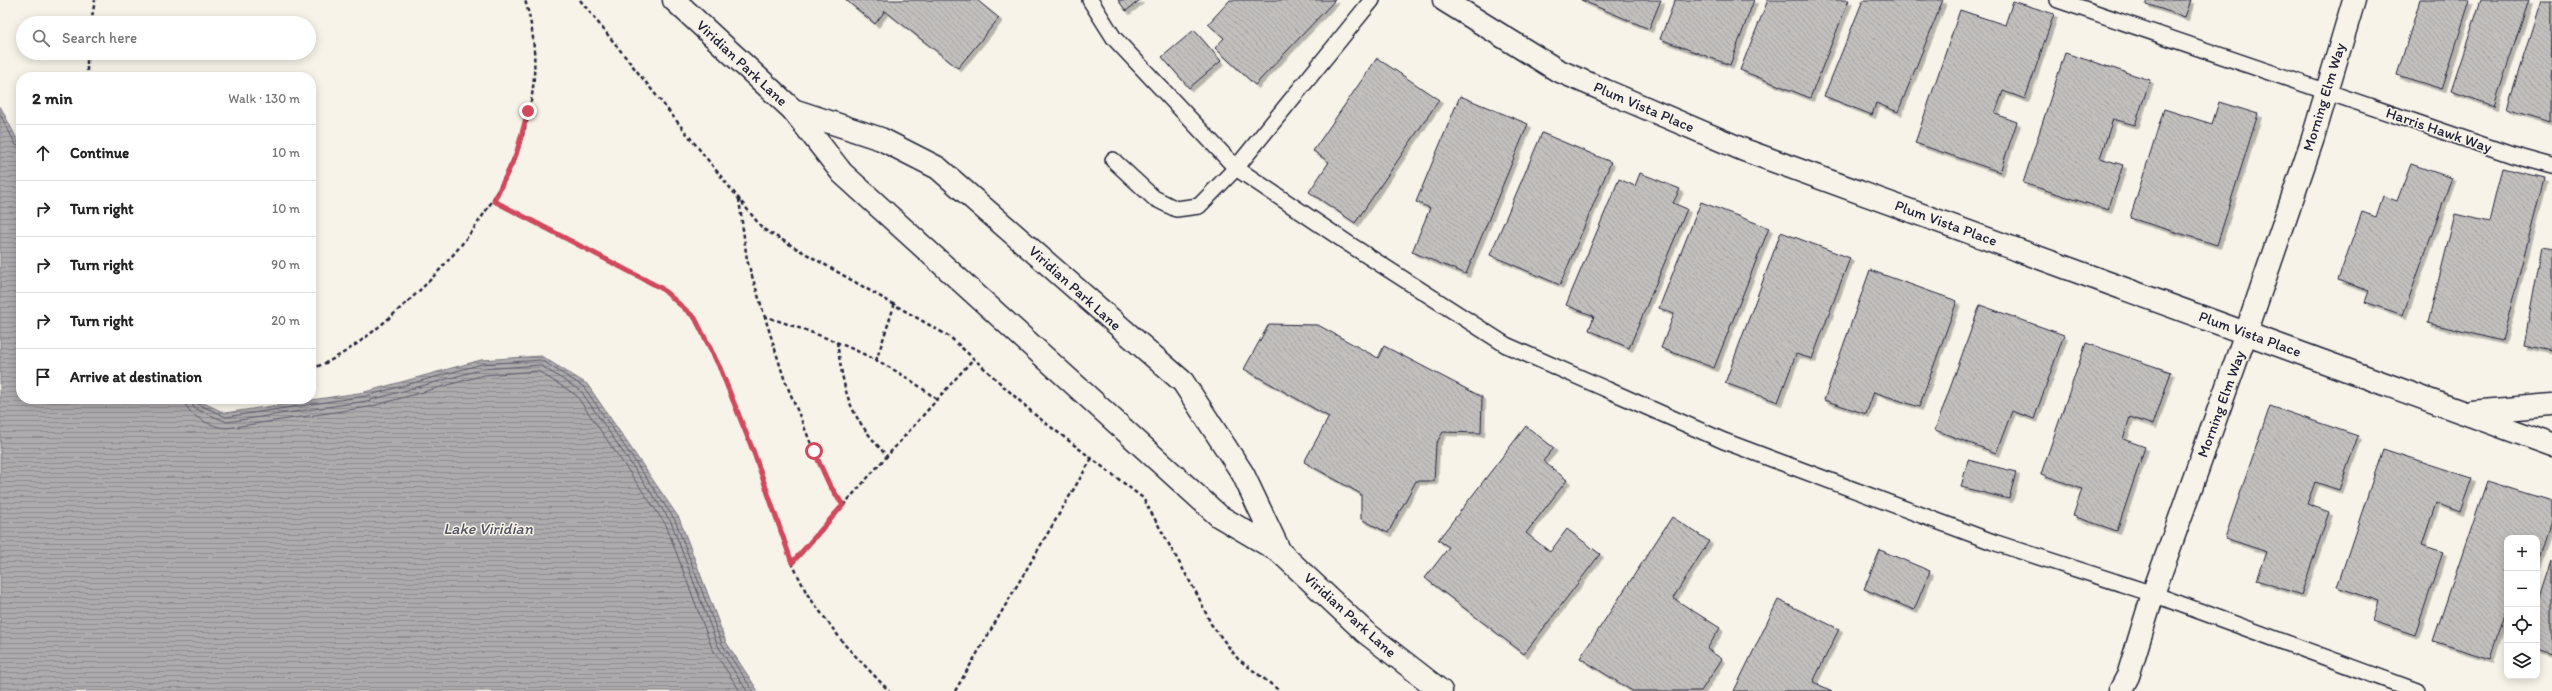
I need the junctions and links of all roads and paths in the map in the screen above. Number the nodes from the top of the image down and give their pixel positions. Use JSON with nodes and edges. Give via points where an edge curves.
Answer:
{"nodes":[{"id":1,"x":95,"y":0,"type":"edge"},
{"id":2,"x":525,"y":0,"type":"edge"},
{"id":3,"x":580,"y":0,"type":"edge"},
{"id":4,"x":674,"y":0,"type":"edge"},
{"id":5,"x":1090,"y":0,"type":"edge"},
{"id":6,"x":1372,"y":0,"type":"edge"},
{"id":7,"x":1444,"y":0,"type":"edge"},
{"id":8,"x":2058,"y":0,"type":"edge"},
{"id":9,"x":2354,"y":0,"type":"edge"},
{"id":10,"x":92,"y":16,"type":"edge"},
{"id":11,"x":87,"y":60,"type":"edge"},
{"id":12,"x":87,"y":72,"type":"edge"},
{"id":13,"x":2326,"y":91,"type":"junction"},
{"id":14,"x":793,"y":110,"type":"junction"},
{"id":15,"x":1114,"y":160,"type":"dead end"},
{"id":16,"x":2552,"y":166,"type":"edge"},
{"id":17,"x":1236,"y":168,"type":"junction"},
{"id":18,"x":739,"y":199,"type":"junction"},
{"id":19,"x":494,"y":201,"type":"junction"},
{"id":20,"x":894,"y":303,"type":"junction"},
{"id":21,"x":764,"y":316,"type":"junction"},
{"id":22,"x":2246,"y":332,"type":"junction"},
{"id":23,"x":837,"y":342,"type":"junction"},
{"id":24,"x":974,"y":358,"type":"junction"},
{"id":25,"x":876,"y":360,"type":"junction"},
{"id":26,"x":316,"y":366,"type":"edge"},
{"id":27,"x":936,"y":400,"type":"junction"},
{"id":28,"x":2552,"y":405,"type":"edge"},
{"id":29,"x":2464,"y":412,"type":"junction"},
{"id":30,"x":2552,"y":445,"type":"edge"},
{"id":31,"x":887,"y":456,"type":"junction"},
{"id":32,"x":1092,"y":458,"type":"junction"},
{"id":33,"x":843,"y":505,"type":"junction"},
{"id":34,"x":1280,"y":552,"type":"junction"},
{"id":35,"x":792,"y":563,"type":"junction"},
{"id":36,"x":2153,"y":594,"type":"junction"},
{"id":37,"x":889,"y":691,"type":"edge"},
{"id":38,"x":955,"y":691,"type":"edge"},
{"id":39,"x":1280,"y":691,"type":"edge"},
{"id":40,"x":1441,"y":691,"type":"edge"},
{"id":41,"x":2120,"y":691,"type":"edge"},
{"id":42,"x":2417,"y":691,"type":"edge"}],
"edges":[{"from":1,"to":10,"type":"path"},
{"from":2,"to":19,"type":"path","via":[[533,49],[531,96],[516,155]]},
{"from":3,"to":18,"type":"path"},
{"from":4,"to":14,"type":"street","name":"Viridian Park Lane"},
{"from":5,"to":17,"type":"lane","via":[[1114,38]]},
{"from":6,"to":17,"type":"lane"},
{"from":7,"to":22,"type":"street","name":"Plum Vista Place","via":[[1557,70],[1744,150]]},
{"from":8,"to":13,"type":"lane","name":"Harris Hawk Way"},
{"from":9,"to":13,"type":"street","name":"Morning Elm Way"},
{"from":11,"to":12,"type":"path"},
{"from":13,"to":16,"type":"lane","name":"Harris Hawk Way","via":[[2512,155]]},
{"from":13,"to":22,"type":"street","name":"Morning Elm Way"},
{"from":14,"to":34,"type":"street","name":"Viridian Park Lane","via":[[842,173],[1219,516]]},
{"from":14,"to":34,"type":"street","name":"Viridian Park Lane","via":[[881,139],[938,168],[1183,382],[1243,474]]},
{"from":15,"to":17,"type":"lane","via":[[1154,198],[1176,209],[1199,206]]},
{"from":17,"to":36,"type":"lane","via":[[1506,345],[1724,441],[1993,542]]},
{"from":18,"to":20,"type":"path","via":[[763,229]]},
{"from":18,"to":21,"type":"path","via":[[747,260]]},
{"from":19,"to":26,"type":"path","via":[[458,250],[403,306],[367,337]]},
{"from":19,"to":35,"type":"path","via":[[661,288],[695,318],[720,368],[754,453]]},
{"from":20,"to":24,"type":"path","via":[[950,337]]},
{"from":20,"to":25,"type":"path"},
{"from":21,"to":23,"type":"path"},
{"from":21,"to":33,"type":"path","via":[[784,378],[814,451],[829,484]]},
{"from":22,"to":29,"type":"street","name":"Plum Vista Place"},
{"from":22,"to":36,"type":"street","name":"Morning Elm Way"},
{"from":23,"to":25,"type":"path"},
{"from":23,"to":31,"type":"path","via":[[847,398],[860,425]]},
{"from":24,"to":27,"type":"path"},
{"from":24,"to":32,"type":"path","via":[[1034,414]]},
{"from":25,"to":27,"type":"path"},
{"from":27,"to":31,"type":"path"},
{"from":28,"to":29,"type":"street","name":"Plum Vista Place"},
{"from":29,"to":30,"type":"street","name":"Plum Vista Place"},
{"from":31,"to":33,"type":"path"},
{"from":32,"to":38,"type":"path"},
{"from":32,"to":39,"type":"path","via":[[1143,498],[1211,624],[1238,659]]},
{"from":33,"to":35,"type":"path"},
{"from":34,"to":40,"type":"street","name":"Viridian Park Lane","via":[[1365,632]]},
{"from":35,"to":37,"type":"path","via":[[807,594],[825,620]]},
{"from":36,"to":41,"type":"street","name":"Morning Elm Way","via":[[2128,676]]},
{"from":36,"to":42,"type":"lane"}]}
